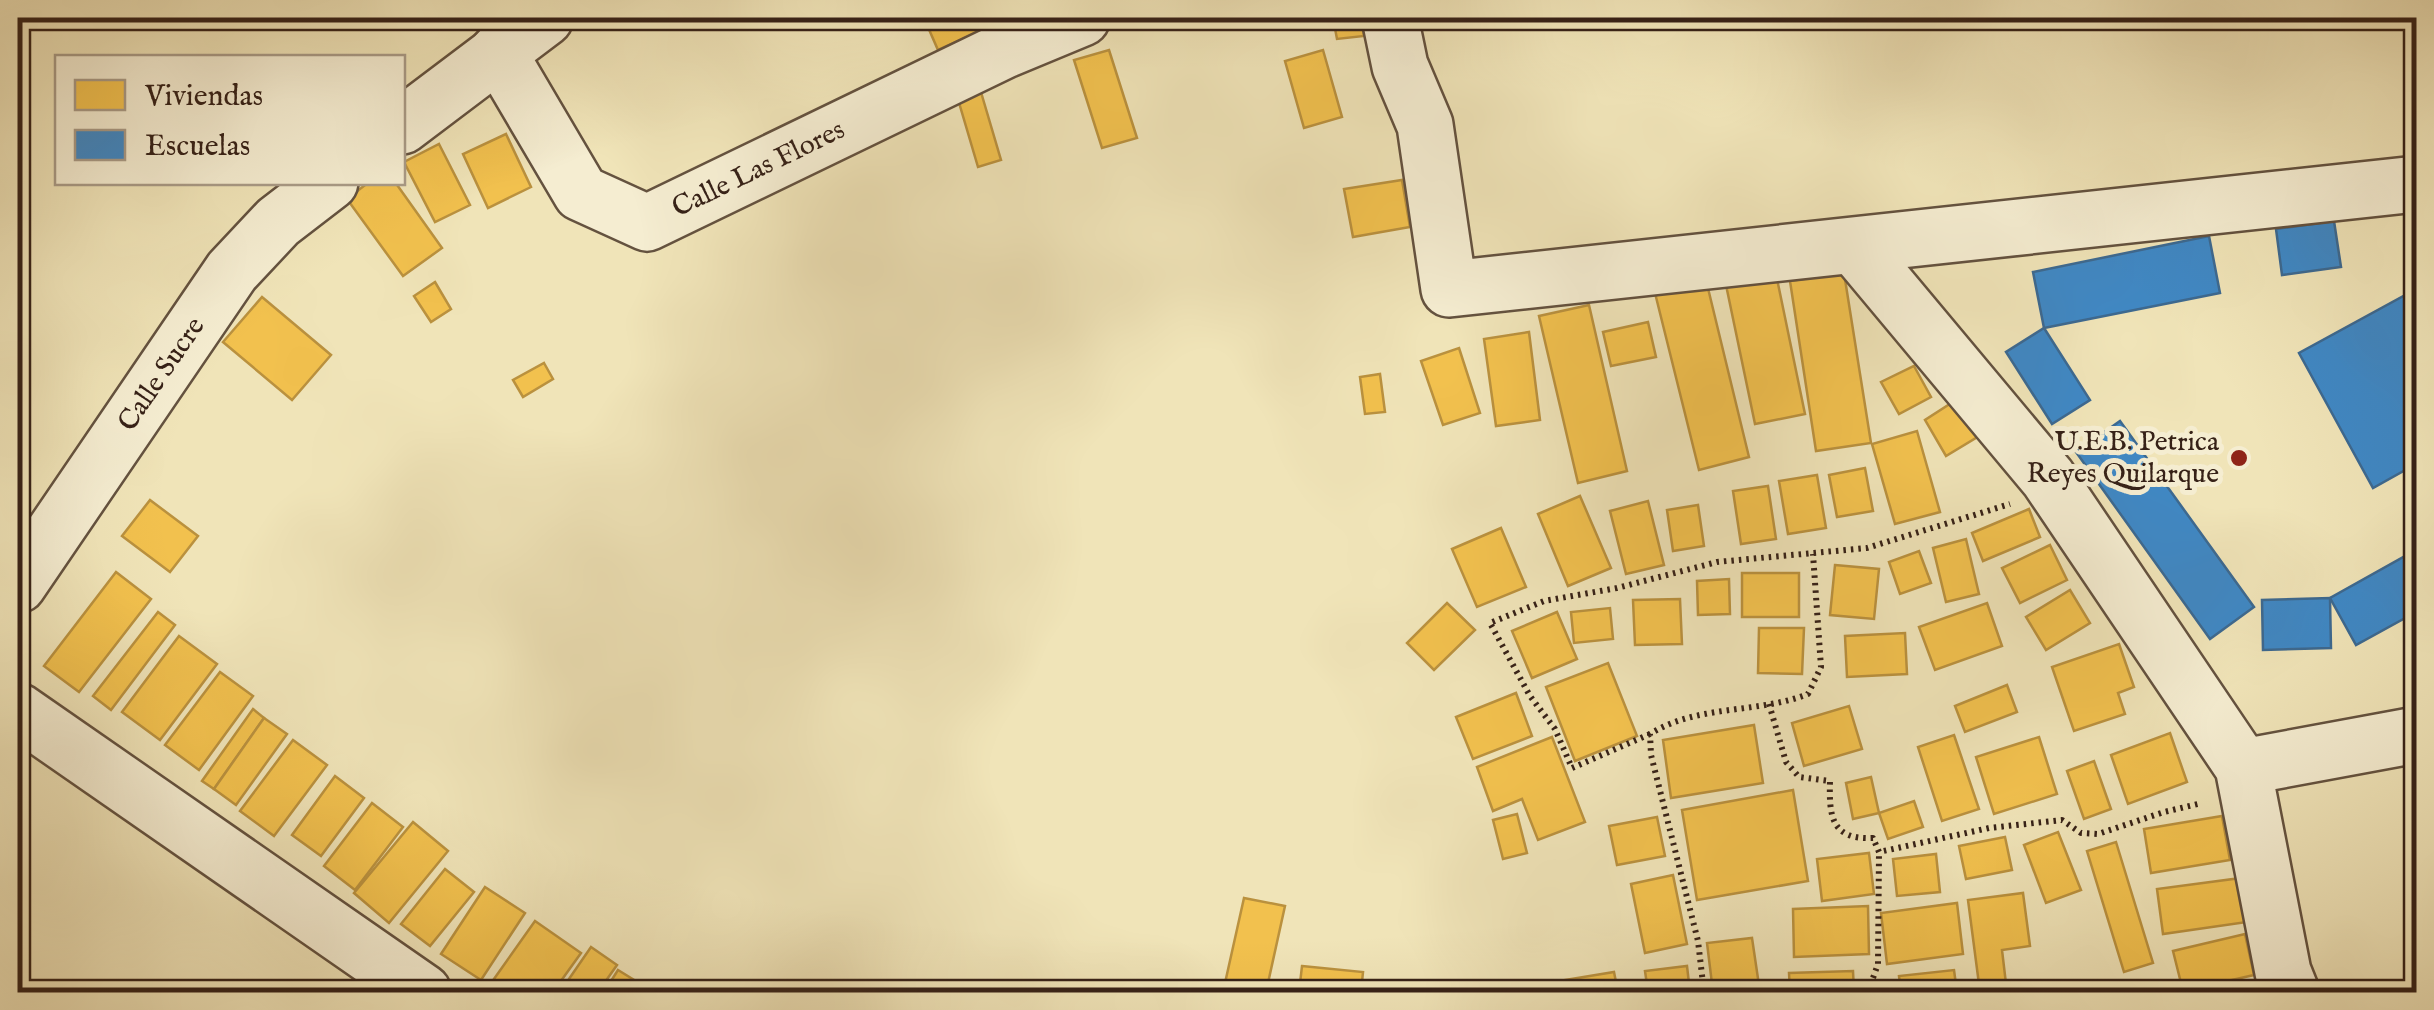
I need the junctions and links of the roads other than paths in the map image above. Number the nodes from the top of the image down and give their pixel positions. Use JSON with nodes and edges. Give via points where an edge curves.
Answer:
{"nodes":[{"id":1,"x":545,"y":18,"type":"edge"},
{"id":2,"x":1082,"y":18,"type":"edge"},
{"id":3,"x":1390,"y":18,"type":"edge"},
{"id":4,"x":498,"y":52,"type":"junction"},
{"id":5,"x":405,"y":124,"type":"edge"},
{"id":6,"x":2416,"y":184,"type":"edge"},
{"id":7,"x":326,"y":185,"type":"edge"},
{"id":8,"x":1856,"y":246,"type":"junction"},
{"id":9,"x":18,"y":584,"type":"edge"},
{"id":10,"x":18,"y":711,"type":"edge"},
{"id":11,"x":2416,"y":735,"type":"edge"},
{"id":12,"x":2244,"y":767,"type":"junction"},
{"id":13,"x":423,"y":992,"type":"edge"},
{"id":14,"x":2292,"y":992,"type":"edge"}],
"edges":[{"from":1,"to":4,"type":"street"},
{"from":2,"to":4,"type":"street","name":"Calle Las Flores","via":[[647,224],[582,193]]},
{"from":3,"to":8,"type":"street","via":[[1400,66],[1425,126],[1449,290]]},
{"from":4,"to":5,"type":"street"},
{"from":6,"to":8,"type":"street"},
{"from":7,"to":9,"type":"street","name":"Calle Sucre","via":[[232,270]]},
{"from":8,"to":12,"type":"street","via":[[2048,478]]},
{"from":10,"to":13,"type":"street"},
{"from":11,"to":12,"type":"street"},
{"from":12,"to":14,"type":"street"}]}
